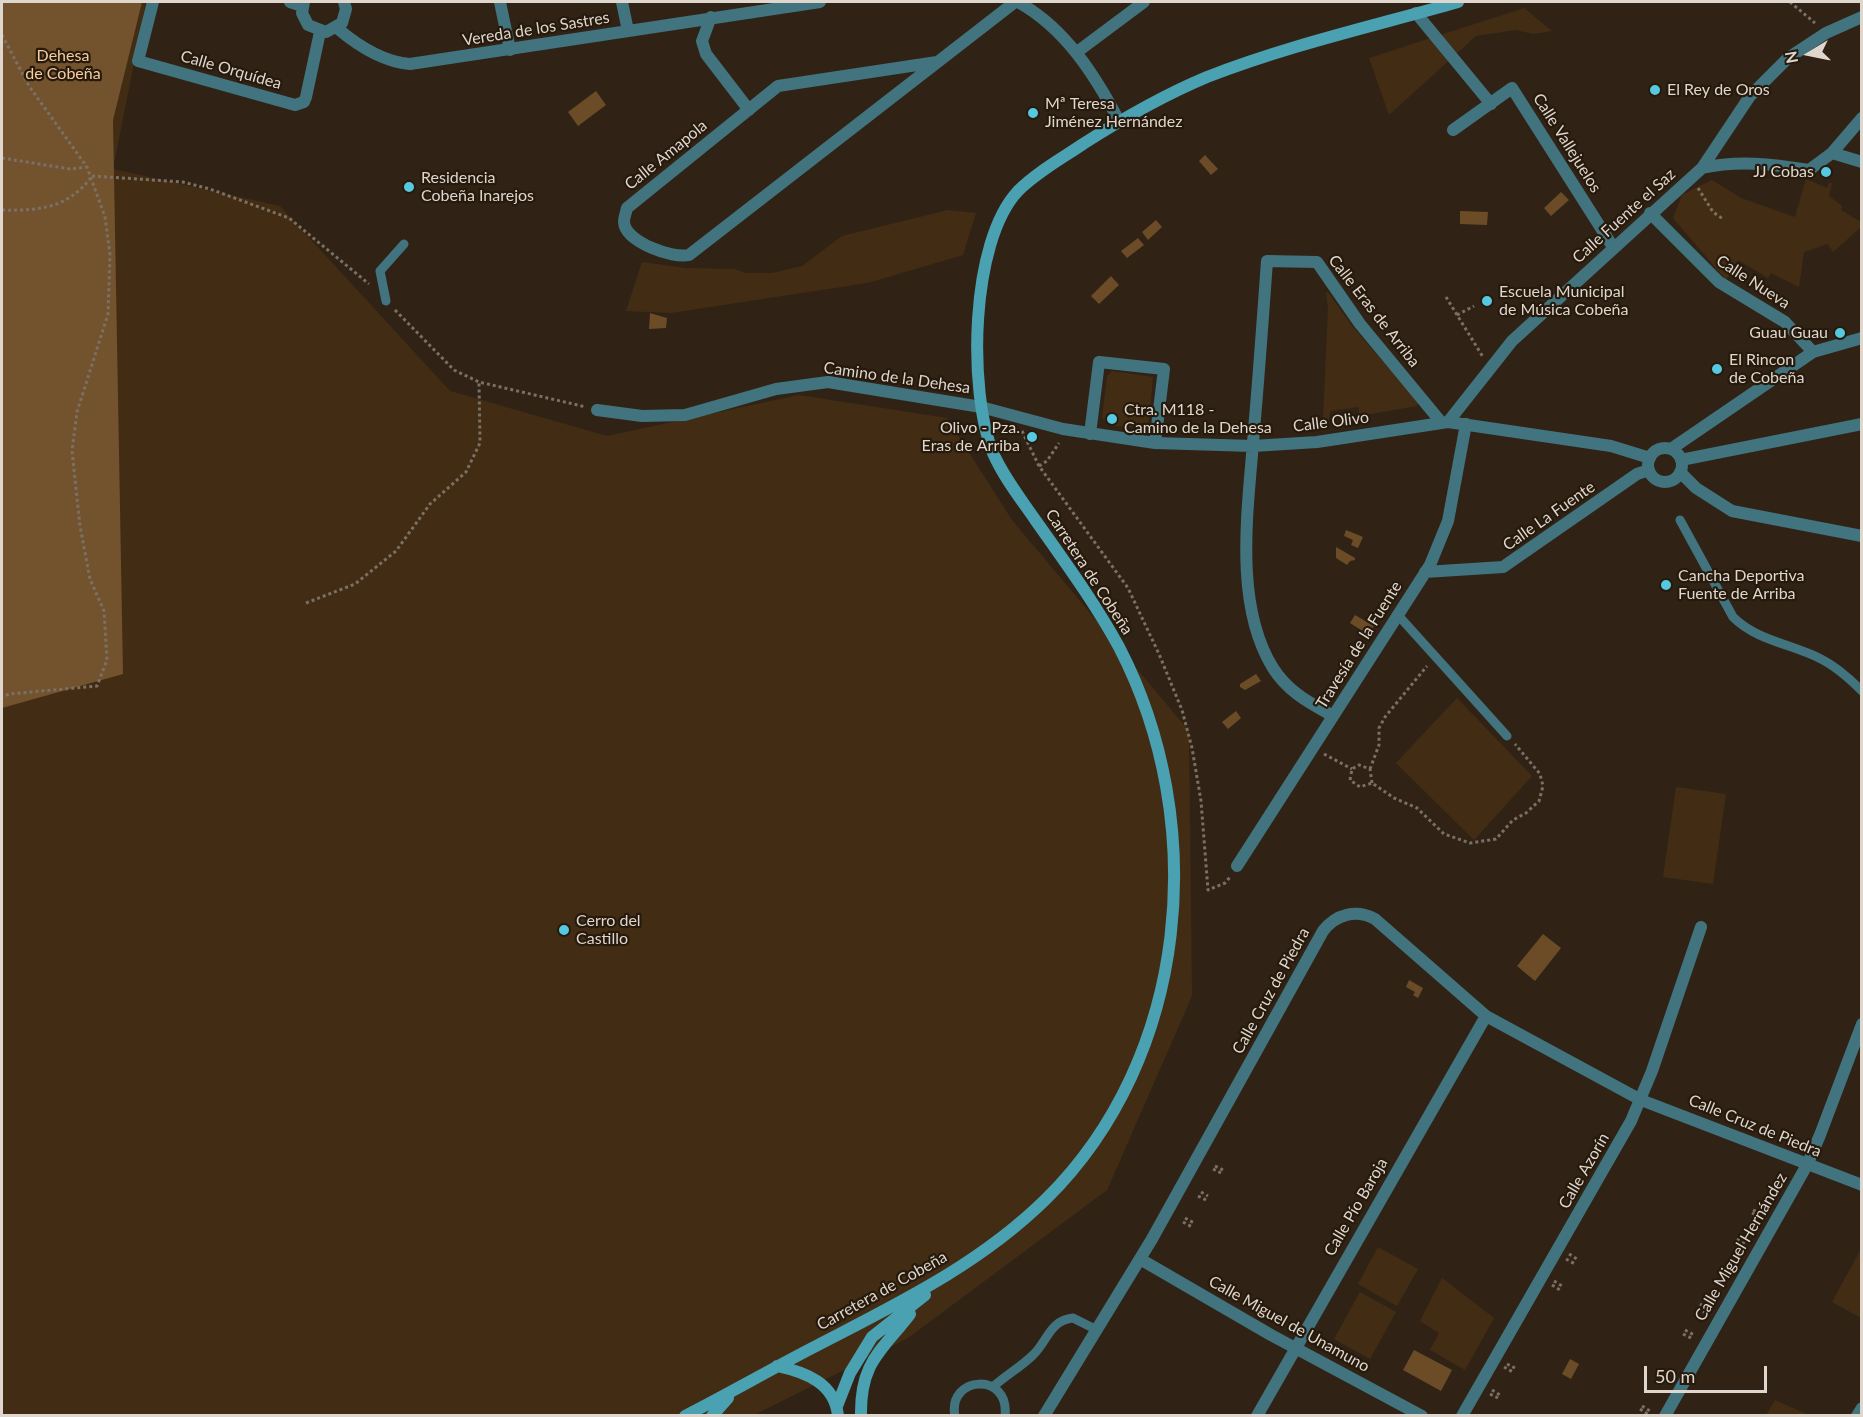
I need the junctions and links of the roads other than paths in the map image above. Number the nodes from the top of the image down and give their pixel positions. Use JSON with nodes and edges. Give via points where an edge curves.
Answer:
{"nodes":[{"id":1,"x":153,"y":2,"type":"edge"},
{"id":2,"x":344,"y":2,"type":"edge"},
{"id":3,"x":500,"y":2,"type":"edge"},
{"id":4,"x":622,"y":2,"type":"edge"},
{"id":5,"x":820,"y":2,"type":"edge"},
{"id":6,"x":1017,"y":2,"type":"edge"},
{"id":7,"x":1144,"y":2,"type":"edge"},
{"id":8,"x":1458,"y":2,"type":"edge"},
{"id":9,"x":299,"y":3,"type":"edge"},
{"id":10,"x":772,"y":5,"type":"edge"},
{"id":11,"x":1416,"y":13,"type":"junction"},
{"id":12,"x":711,"y":17,"type":"junction"},
{"id":13,"x":1862,"y":17,"type":"edge"},
{"id":14,"x":337,"y":28,"type":"junction"},
{"id":15,"x":628,"y":31,"type":"junction"},
{"id":16,"x":320,"y":32,"type":"junction"},
{"id":17,"x":510,"y":50,"type":"junction"},
{"id":18,"x":1077,"y":52,"type":"junction"},
{"id":19,"x":937,"y":62,"type":"junction"},
{"id":20,"x":1491,"y":104,"type":"junction"},
{"id":21,"x":749,"y":110,"type":"junction"},
{"id":22,"x":1862,"y":118,"type":"edge"},
{"id":23,"x":1119,"y":121,"type":"junction"},
{"id":24,"x":1453,"y":130,"type":"dead end"},
{"id":25,"x":1832,"y":153,"type":"junction"},
{"id":26,"x":1862,"y":162,"type":"edge"},
{"id":27,"x":1702,"y":168,"type":"junction"},
{"id":28,"x":1650,"y":213,"type":"junction"},
{"id":29,"x":404,"y":244,"type":"dead end"},
{"id":30,"x":1614,"y":247,"type":"junction"},
{"id":31,"x":386,"y":301,"type":"road end"},
{"id":32,"x":1862,"y":338,"type":"edge"},
{"id":33,"x":1813,"y":352,"type":"junction"},
{"id":34,"x":981,"y":407,"type":"junction"},
{"id":35,"x":597,"y":410,"type":"road end"},
{"id":36,"x":1445,"y":422,"type":"junction"},
{"id":37,"x":1466,"y":424,"type":"junction"},
{"id":38,"x":1862,"y":424,"type":"edge"},
{"id":39,"x":1090,"y":434,"type":"junction"},
{"id":40,"x":1155,"y":443,"type":"junction"},
{"id":41,"x":1253,"y":446,"type":"junction"},
{"id":42,"x":1671,"y":449,"type":"junction"},
{"id":43,"x":1649,"y":464,"type":"junction"},
{"id":44,"x":1681,"y":466,"type":"junction"},
{"id":45,"x":1680,"y":520,"type":"dead end"},
{"id":46,"x":1862,"y":536,"type":"edge"},
{"id":47,"x":1425,"y":572,"type":"junction"},
{"id":48,"x":1397,"y":614,"type":"junction"},
{"id":49,"x":1862,"y":691,"type":"edge"},
{"id":50,"x":1333,"y":716,"type":"junction"},
{"id":51,"x":1507,"y":736,"type":"road end"},
{"id":52,"x":1238,"y":866,"type":"road end"},
{"id":53,"x":1701,"y":927,"type":"dead end"},
{"id":54,"x":1486,"y":1016,"type":"junction"},
{"id":55,"x":1862,"y":1024,"type":"edge"},
{"id":56,"x":1641,"y":1100,"type":"junction"},
{"id":57,"x":1806,"y":1165,"type":"junction"},
{"id":58,"x":1862,"y":1185,"type":"edge"},
{"id":59,"x":1140,"y":1259,"type":"junction"},
{"id":60,"x":942,"y":1281,"type":"junction"},
{"id":61,"x":922,"y":1298,"type":"junction"},
{"id":62,"x":1097,"y":1330,"type":"junction"},
{"id":63,"x":1294,"y":1348,"type":"junction"},
{"id":64,"x":777,"y":1366,"type":"junction"},
{"id":65,"x":993,"y":1387,"type":"junction"},
{"id":66,"x":738,"y":1389,"type":"junction"},
{"id":67,"x":1862,"y":1408,"type":"edge"},
{"id":68,"x":837,"y":1411,"type":"edge"},
{"id":69,"x":685,"y":1416,"type":"edge"},
{"id":70,"x":712,"y":1416,"type":"edge"},
{"id":71,"x":861,"y":1416,"type":"edge"},
{"id":72,"x":955,"y":1416,"type":"edge"},
{"id":73,"x":1005,"y":1416,"type":"edge"},
{"id":74,"x":1044,"y":1416,"type":"edge"},
{"id":75,"x":1257,"y":1416,"type":"edge"},
{"id":76,"x":1422,"y":1416,"type":"edge"},
{"id":77,"x":1462,"y":1416,"type":"edge"},
{"id":78,"x":1665,"y":1416,"type":"edge"},
{"id":79,"x":1857,"y":1416,"type":"edge"}],
"edges":[{"from":1,"to":16,"type":"street","name":"Calle Orquídea","via":[[138,61],[296,105],[306,97]]},
{"from":2,"to":14,"type":"street","via":[[345,16]]},
{"from":3,"to":17,"type":"street"},
{"from":4,"to":15,"type":"street"},
{"from":5,"to":10,"type":"street","name":"Vereda de los Sastres"},
{"from":6,"to":18,"type":"street","via":[[1037,12]]},
{"from":6,"to":19,"type":"street","name":"Calle Amapola"},
{"from":7,"to":18,"type":"street"},
{"from":8,"to":11,"type":"street","name":"Carretera de Cobeña"},
{"from":9,"to":16,"type":"street","via":[[308,25]]},
{"from":10,"to":12,"type":"street","name":"Vereda de los Sastres"},
{"from":11,"to":20,"type":"street"},
{"from":11,"to":23,"type":"street","name":"Carretera de Cobeña","via":[[1304,44],[1205,78]]},
{"from":12,"to":15,"type":"street","name":"Vereda de los Sastres"},
{"from":12,"to":21,"type":"street","via":[[702,41],[706,54]]},
{"from":13,"to":27,"type":"street","via":[[1826,33],[1788,58],[1750,96]]},
{"from":14,"to":16,"type":"street"},
{"from":14,"to":17,"type":"street","name":"Vereda de los Sastres","via":[[389,65]]},
{"from":15,"to":17,"type":"street","name":"Vereda de los Sastres"},
{"from":18,"to":23,"type":"street"},
{"from":19,"to":21,"type":"street","name":"Calle Amapola","via":[[778,86]]},
{"from":19,"to":21,"type":"street","name":"Calle Amapola","via":[[689,255],[677,258],[631,238],[624,224],[627,208]]},
{"from":20,"to":24,"type":"street","name":"Calle Vallejuelos"},
{"from":20,"to":30,"type":"street","name":"Calle Vallejuelos","via":[[1512,88]]},
{"from":22,"to":25,"type":"street"},
{"from":23,"to":34,"type":"street","name":"Carretera de Cobeña","via":[[1041,171],[1017,193],[1000,220],[987,255],[979,314]]},
{"from":25,"to":26,"type":"street"},
{"from":25,"to":27,"type":"street","via":[[1809,170],[1776,164],[1726,163]]},
{"from":27,"to":28,"type":"street","name":"Calle Fuente el Saz"},
{"from":28,"to":30,"type":"street","name":"Calle Fuente el Saz"},
{"from":28,"to":33,"type":"street","name":"Calle Nueva","via":[[1711,275],[1785,322]]},
{"from":29,"to":31,"type":"lane","via":[[380,271]]},
{"from":30,"to":36,"type":"street","name":"Calle Fuente el Saz","via":[[1512,341]]},
{"from":32,"to":33,"type":"street"},
{"from":33,"to":42,"type":"street"},
{"from":34,"to":35,"type":"street","name":"Camino de la Dehesa","via":[[828,382],[776,389],[685,415],[642,416]]},
{"from":34,"to":39,"type":"street","name":"Calle Olivo"},
{"from":34,"to":60,"type":"street","name":"Carretera de Cobeña","via":[[991,447],[1005,476],[1093,603],[1139,693],[1167,784],[1175,886],[1170,941],[1155,1010],[1135,1066],[1104,1127],[1078,1165],[1045,1200],[993,1245]]},
{"from":36,"to":37,"type":"street","name":"Calle Olivo"},
{"from":36,"to":41,"type":"street","name":"Calle Olivo","via":[[1317,442]]},
{"from":36,"to":41,"type":"street","name":"Calle Eras de Arriba","via":[[1360,324],[1317,262],[1267,261]]},
{"from":37,"to":43,"type":"street","name":"Calle Olivo","via":[[1611,446]]},
{"from":37,"to":47,"type":"street","name":"Travesía de la Fuente","via":[[1448,521]]},
{"from":38,"to":44,"type":"street"},
{"from":39,"to":40,"type":"street","name":"Calle Olivo"},
{"from":39,"to":40,"type":"street","via":[[1099,362],[1164,369]]},
{"from":40,"to":41,"type":"street","name":"Calle Olivo"},
{"from":41,"to":50,"type":"street","via":[[1246,544],[1254,617],[1273,667],[1284,682],[1299,697]]},
{"from":42,"to":43,"type":"street","via":[[1658,449]]},
{"from":42,"to":44,"type":"street"},
{"from":43,"to":44,"type":"street","via":[[1652,476],[1664,482],[1670,481]]},
{"from":43,"to":47,"type":"street","name":"Calle La Fuente","via":[[1503,567]]},
{"from":44,"to":46,"type":"street","via":[[1696,488],[1732,511]]},
{"from":45,"to":49,"type":"lane","via":[[1733,617],[1754,633],[1821,659]]},
{"from":47,"to":48,"type":"street","name":"Travesía de la Fuente"},
{"from":48,"to":50,"type":"street","name":"Travesía de la Fuente"},
{"from":48,"to":51,"type":"lane"},
{"from":50,"to":52,"type":"street","name":"Travesía de la Fuente"},
{"from":53,"to":56,"type":"street","name":"Calle Azorín"},
{"from":54,"to":56,"type":"street","name":"Calle Cruz de Piedra"},
{"from":54,"to":59,"type":"street","name":"Calle Cruz de Piedra","via":[[1375,920],[1359,914],[1335,919],[1323,931]]},
{"from":54,"to":63,"type":"street","name":"Calle Pío Baroja"},
{"from":55,"to":57,"type":"street","name":"Calle Miguel Hernández"},
{"from":56,"to":57,"type":"street","name":"Calle Cruz de Piedra"},
{"from":56,"to":77,"type":"street","name":"Calle Azorín"},
{"from":57,"to":58,"type":"street","name":"Calle Cruz de Piedra"},
{"from":57,"to":78,"type":"street","name":"Calle Miguel Hernández"},
{"from":59,"to":62,"type":"street","name":"Calle Cruz de Piedra"},
{"from":59,"to":63,"type":"street","name":"Calle Miguel de Unamuno"},
{"from":60,"to":61,"type":"street"},
{"from":60,"to":64,"type":"street","name":"Carretera de Cobeña"},
{"from":61,"to":68,"type":"street","via":[[872,1337],[850,1373]]},
{"from":61,"to":71,"type":"street","via":[[869,1366]]},
{"from":62,"to":65,"type":"lane","via":[[1073,1318],[1061,1321],[1034,1354]]},
{"from":62,"to":74,"type":"street","name":"Calle Cruz de Piedra"},
{"from":63,"to":75,"type":"street","name":"Calle Pío Baroja"},
{"from":63,"to":76,"type":"street","name":"Calle Miguel de Unamuno"},
{"from":64,"to":66,"type":"street","name":"Carretera de Cobeña"},
{"from":64,"to":68,"type":"street","via":[[819,1381],[830,1392]]},
{"from":65,"to":72,"type":"lane","via":[[981,1383],[965,1388],[955,1402]]},
{"from":65,"to":73,"type":"lane","via":[[1003,1397]]},
{"from":66,"to":69,"type":"street"},
{"from":66,"to":70,"type":"street"},
{"from":67,"to":79,"type":"street"}]}
